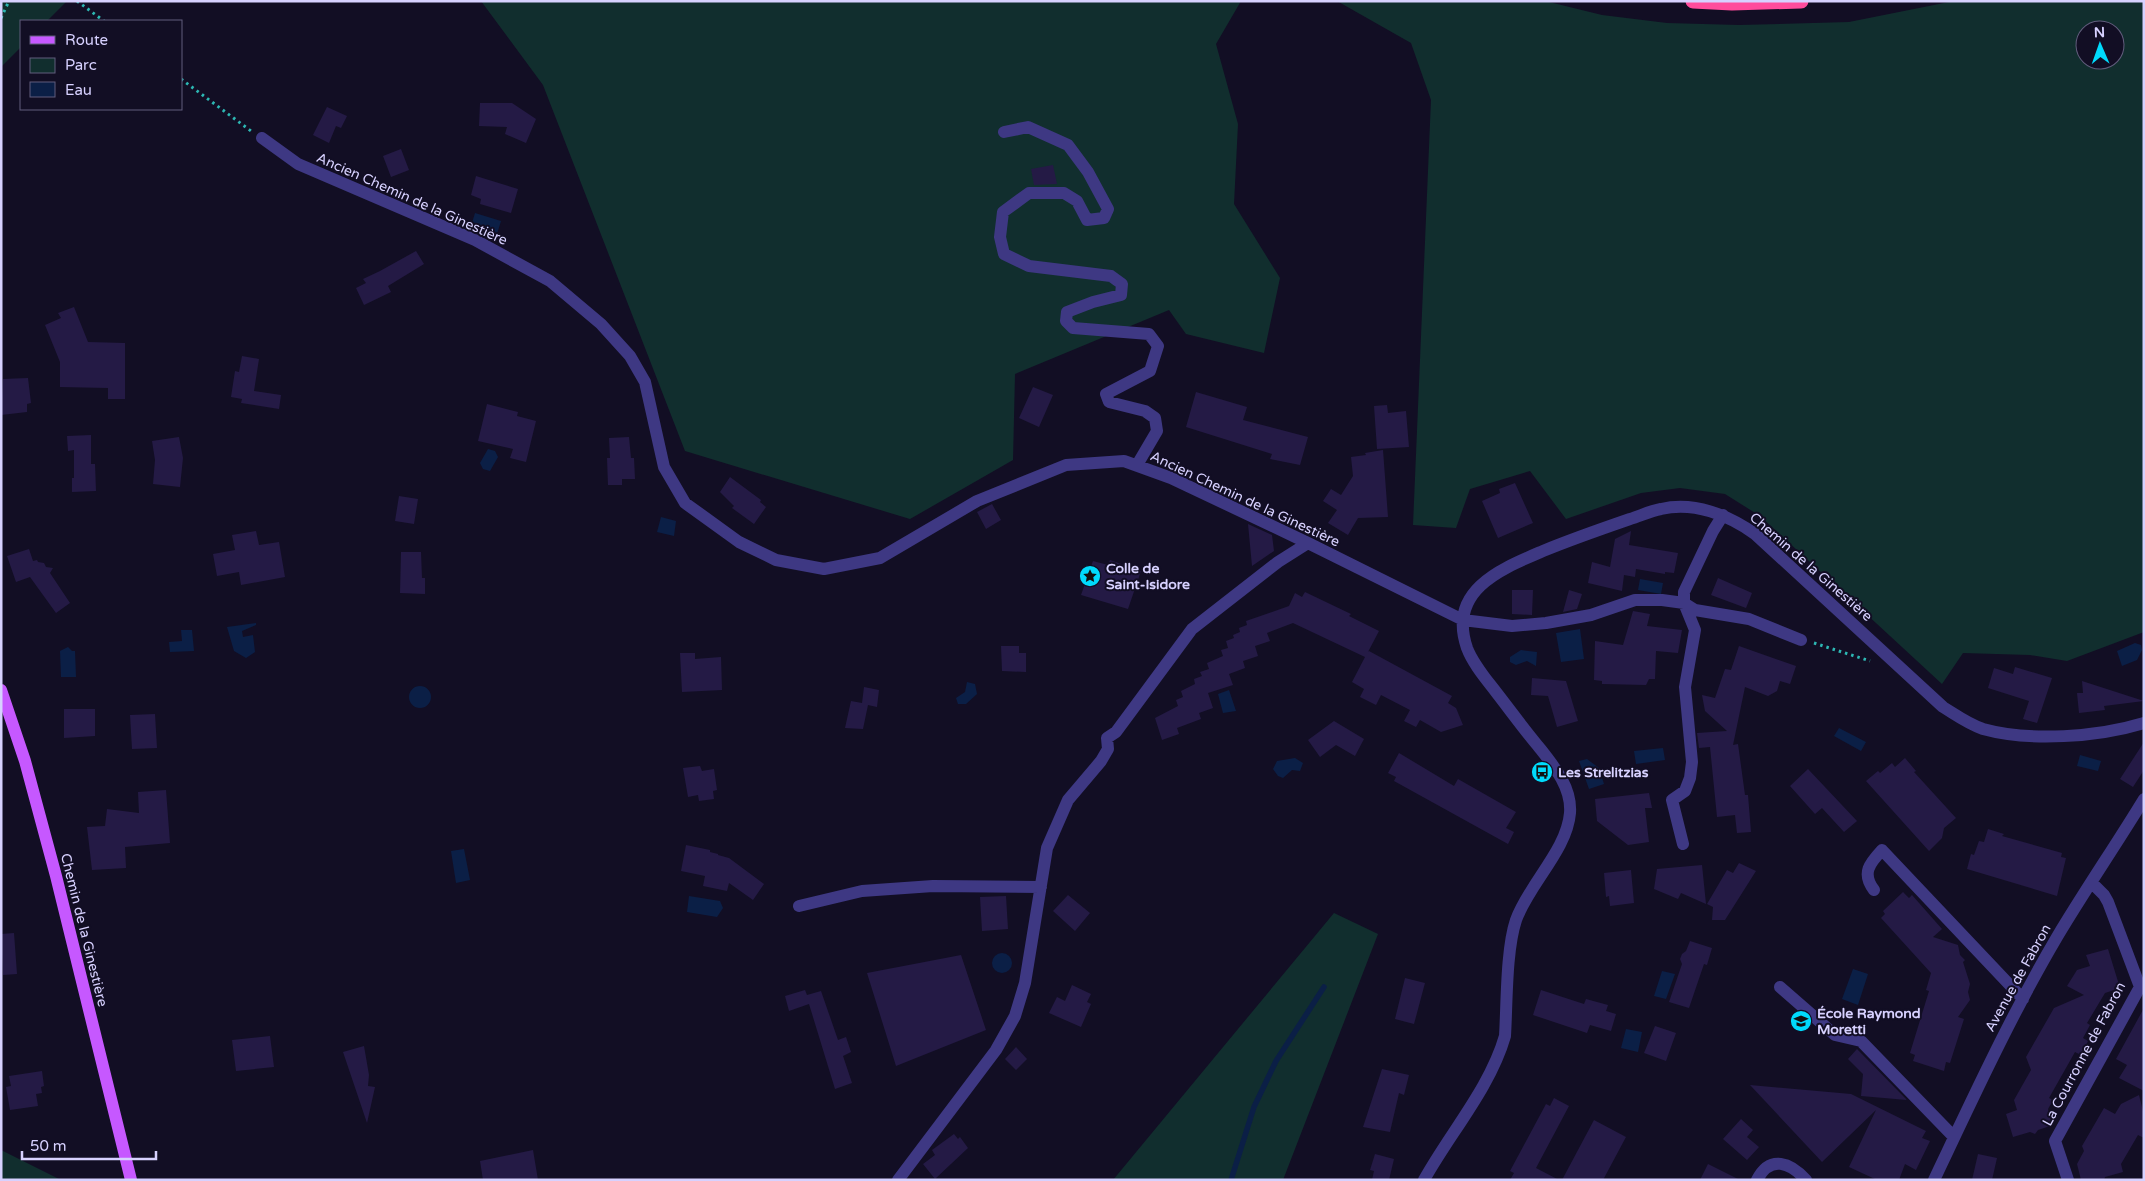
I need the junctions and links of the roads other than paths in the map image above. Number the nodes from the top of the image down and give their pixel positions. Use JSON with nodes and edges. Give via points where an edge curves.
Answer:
{"nodes":[{"id":1,"x":1693,"y":1,"type":"edge"},
{"id":2,"x":1801,"y":1,"type":"edge"},
{"id":3,"x":1004,"y":132,"type":"dead end"},
{"id":4,"x":262,"y":138,"type":"road end"},
{"id":5,"x":1137,"y":465,"type":"junction"},
{"id":6,"x":1723,"y":515,"type":"junction"},
{"id":7,"x":1308,"y":543,"type":"junction"},
{"id":8,"x":1684,"y":603,"type":"junction"},
{"id":9,"x":1463,"y":620,"type":"junction"},
{"id":10,"x":1801,"y":640,"type":"road end"},
{"id":11,"x":1,"y":690,"type":"edge"},
{"id":12,"x":2144,"y":724,"type":"edge"},
{"id":13,"x":2144,"y":799,"type":"edge"},
{"id":14,"x":1683,"y":844,"type":"dead end"},
{"id":15,"x":2092,"y":883,"type":"junction"},
{"id":16,"x":1041,"y":887,"type":"junction"},
{"id":17,"x":1874,"y":890,"type":"dead end"},
{"id":18,"x":799,"y":906,"type":"dead end"},
{"id":19,"x":1780,"y":987,"type":"dead end"},
{"id":20,"x":2023,"y":999,"type":"junction"},
{"id":21,"x":1954,"y":1137,"type":"junction"},
{"id":22,"x":131,"y":1180,"type":"edge"},
{"id":23,"x":898,"y":1180,"type":"edge"},
{"id":24,"x":1424,"y":1180,"type":"edge"},
{"id":25,"x":1757,"y":1180,"type":"edge"},
{"id":26,"x":1806,"y":1180,"type":"edge"},
{"id":27,"x":1934,"y":1180,"type":"edge"},
{"id":28,"x":2068,"y":1180,"type":"edge"}],
"edges":[{"from":1,"to":2,"type":"highway"},
{"from":3,"to":5,"type":"street","via":[[1028,126],[1068,145],[1088,172],[1108,209],[1104,218],[1087,220],[1077,201],[1064,193],[1029,193],[1004,212],[1000,237],[1004,254],[1030,266],[1111,276],[1122,284],[1121,296],[1067,312],[1066,321],[1073,328],[1149,334],[1158,346],[1150,371],[1106,394],[1109,402],[1145,411],[1155,418],[1157,431]]},
{"from":4,"to":5,"type":"street","name":"Ancien Chemin de la Ginestière","via":[[298,164],[474,240],[550,281],[602,324],[630,356],[645,382],[664,467],[685,503],[739,542],[776,560],[824,568],[880,558],[976,501],[1066,464],[1124,461]]},
{"from":5,"to":7,"type":"street","name":"Ancien Chemin de la Ginestière"},
{"from":6,"to":8,"type":"street","via":[[1689,578]]},
{"from":6,"to":9,"type":"street","name":"Chemin de la Ginestière","via":[[1684,507],[1662,508],[1572,539],[1485,579],[1475,590]]},
{"from":6,"to":12,"type":"street","name":"Chemin de la Ginestière","via":[[1755,534],[1943,707],[1962,719],[2005,734],[2035,736],[2101,732]]},
{"from":7,"to":9,"type":"street","name":"Ancien Chemin de la Ginestière"},
{"from":7,"to":16,"type":"street","via":[[1278,562],[1192,629],[1116,732],[1107,738],[1108,749],[1102,761],[1068,800],[1047,848]]},
{"from":8,"to":9,"type":"street","name":"Ancien Chemin de la Ginestière","via":[[1635,600],[1591,615],[1512,626]]},
{"from":8,"to":10,"type":"street","name":"Ancien Chemin de la Ginestière","via":[[1696,610],[1749,619]]},
{"from":8,"to":14,"type":"street","via":[[1695,630],[1686,688],[1692,762],[1685,791],[1672,800]]},
{"from":9,"to":24,"type":"street","name":"Chemin de la Ginestière","via":[[1467,649],[1565,785],[1570,813],[1560,843],[1528,893],[1516,921],[1501,1050],[1490,1074]]},
{"from":11,"to":22,"type":"main road","name":"Chemin de la Ginestière","via":[[25,761],[53,866]]},
{"from":13,"to":15,"type":"street","name":"Avenue de Fabron"},
{"from":15,"to":20,"type":"street","name":"Avenue de Fabron"},
{"from":15,"to":28,"type":"street","name":"La Courronne de Fabron","via":[[2104,895],[2140,987],[2055,1141]]},
{"from":16,"to":18,"type":"street","via":[[933,886],[862,891]]},
{"from":16,"to":23,"type":"street","via":[[1025,983],[1015,1016],[996,1050]]},
{"from":17,"to":20,"type":"street","via":[[1868,883],[1867,873],[1870,863],[1882,850]]},
{"from":19,"to":21,"type":"street","via":[[1835,1035],[1861,1041]]},
{"from":20,"to":21,"type":"street","name":"Avenue de Fabron"},
{"from":21,"to":27,"type":"street","name":"Avenue de Fabron"},
{"from":25,"to":26,"type":"street","via":[[1761,1172],[1781,1164],[1790,1166]]}]}
